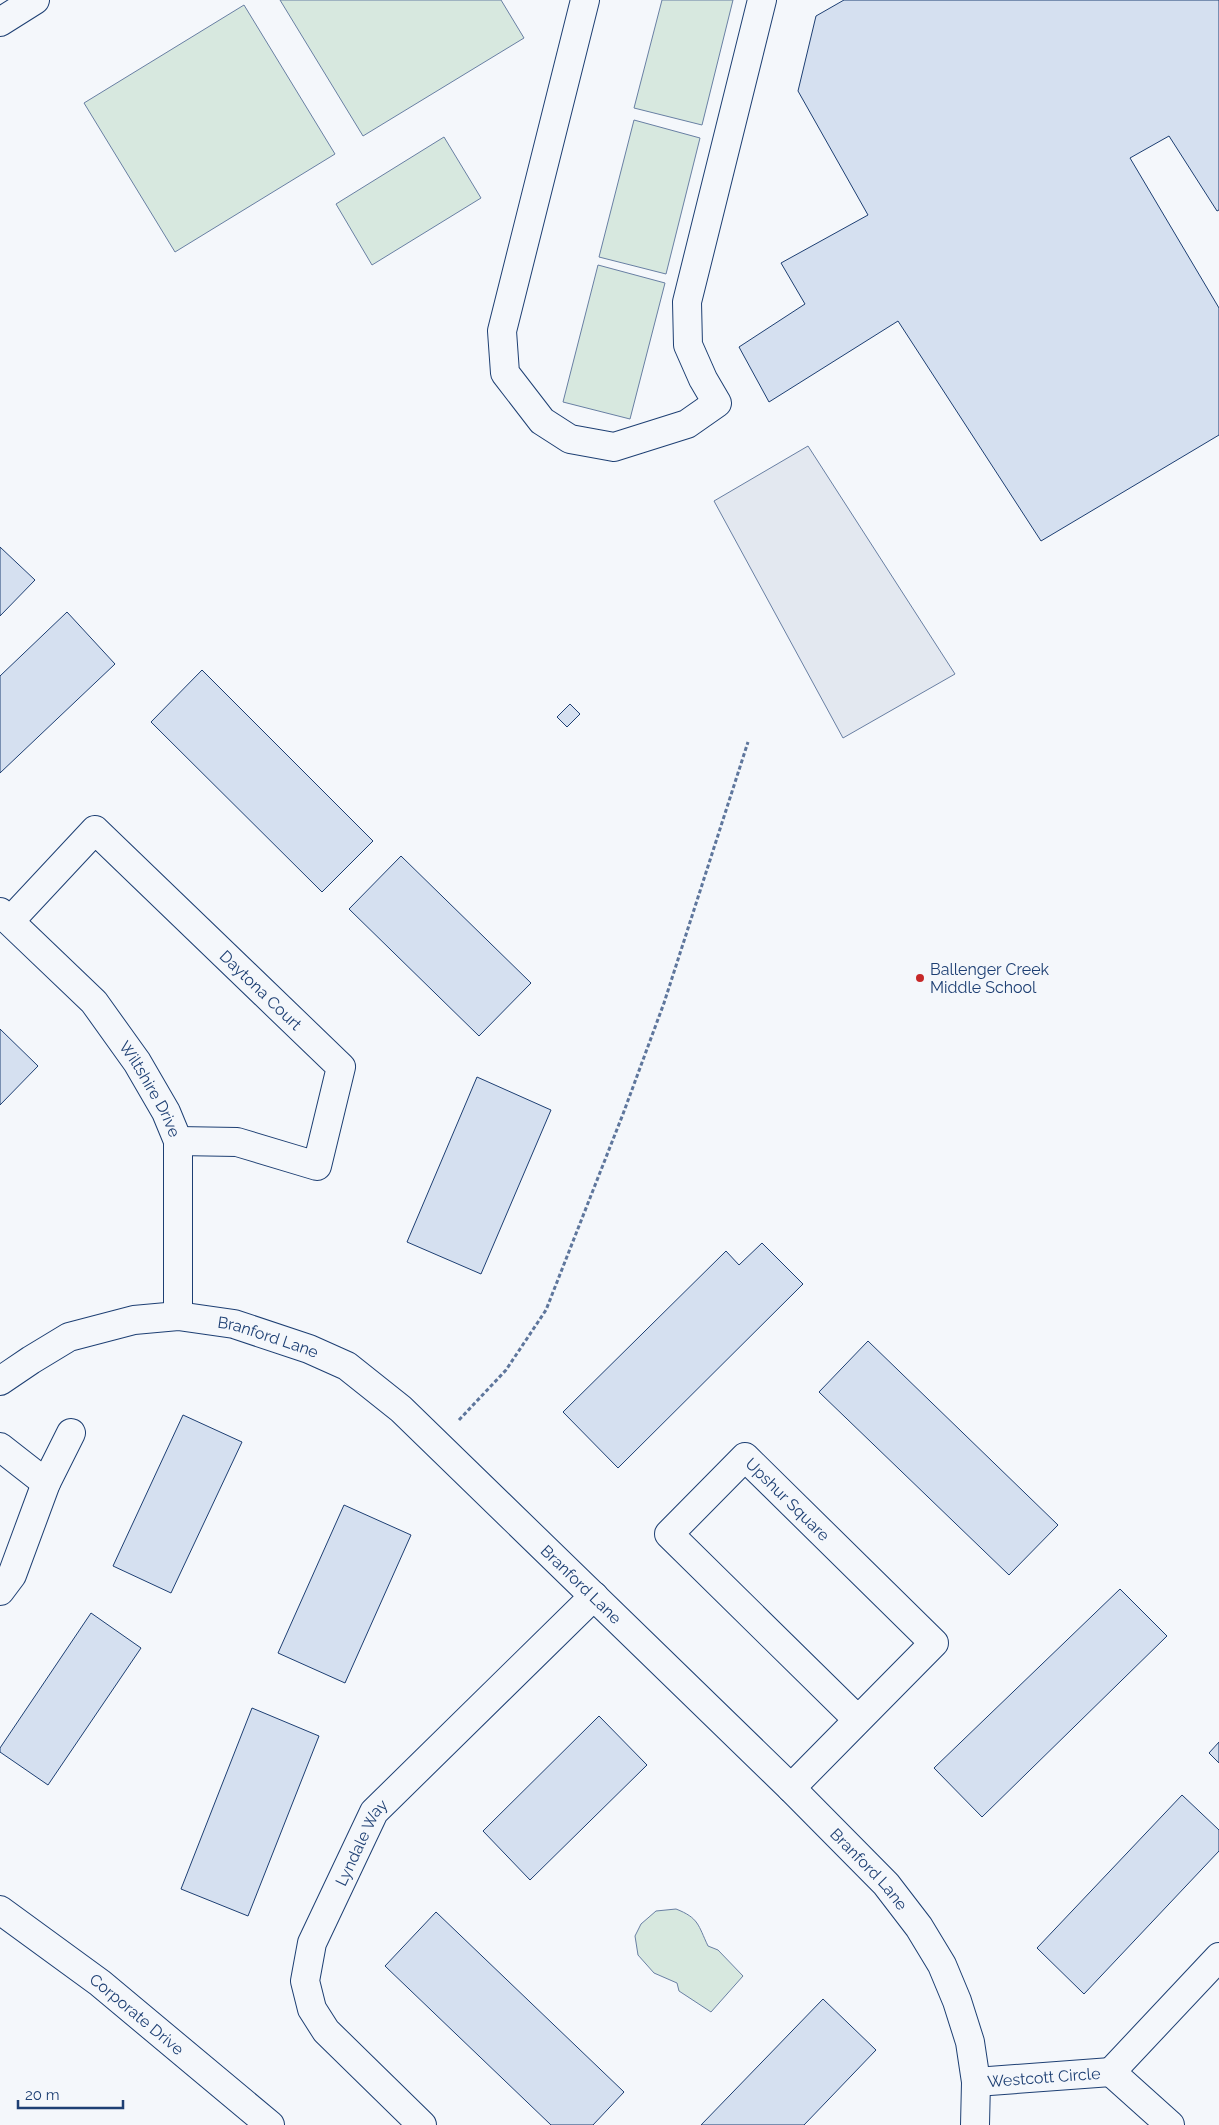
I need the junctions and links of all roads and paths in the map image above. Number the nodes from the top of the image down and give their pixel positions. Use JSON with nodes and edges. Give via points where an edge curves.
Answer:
{"nodes":[{"id":1,"x":35,"y":0,"type":"edge"},
{"id":2,"x":585,"y":0,"type":"edge"},
{"id":3,"x":762,"y":0,"type":"edge"},
{"id":4,"x":0,"y":22,"type":"edge"},
{"id":5,"x":748,"y":742,"type":"dead end"},
{"id":6,"x":5,"y":917,"type":"edge"},
{"id":7,"x":178,"y":1141,"type":"junction"},
{"id":8,"x":178,"y":1316,"type":"junction"},
{"id":9,"x":0,"y":1381,"type":"edge"},
{"id":10,"x":457,"y":1422,"type":"dead end"},
{"id":11,"x":71,"y":1433,"type":"dead end"},
{"id":12,"x":0,"y":1447,"type":"edge"},
{"id":13,"x":46,"y":1483,"type":"junction"},
{"id":14,"x":0,"y":1591,"type":"edge"},
{"id":15,"x":594,"y":1596,"type":"junction"},
{"id":16,"x":858,"y":1720,"type":"junction"},
{"id":17,"x":791,"y":1788,"type":"junction"},
{"id":18,"x":0,"y":1910,"type":"edge"},
{"id":19,"x":1219,"y":1957,"type":"edge"},
{"id":20,"x":1111,"y":2072,"type":"junction"},
{"id":21,"x":976,"y":2082,"type":"junction"},
{"id":22,"x":270,"y":2125,"type":"edge"},
{"id":23,"x":422,"y":2125,"type":"edge"},
{"id":24,"x":975,"y":2125,"type":"edge"},
{"id":25,"x":1170,"y":2125,"type":"edge"}],
"edges":[{"from":1,"to":4,"type":"street"},
{"from":2,"to":3,"type":"street","via":[[502,331],[505,374],[542,421],[570,439],[614,448],[687,424],[717,403],[688,345],[687,302]]},
{"from":5,"to":10,"type":"path","via":[[664,1003],[546,1310],[506,1370]]},
{"from":6,"to":7,"type":"street","name":"Wiltshire Drive","via":[[94,1002],[137,1062],[166,1112]]},
{"from":6,"to":7,"type":"street","name":"Daytona Court","via":[[95,830],[341,1066],[318,1166],[237,1142]]},
{"from":7,"to":8,"type":"street","name":"Wiltshire Drive"},
{"from":8,"to":9,"type":"street","name":"Branford Lane","via":[[134,1320],[69,1337]]},
{"from":8,"to":15,"type":"street","name":"Branford Lane","via":[[234,1324],[309,1349],[347,1366],[401,1409]]},
{"from":11,"to":13,"type":"street"},
{"from":12,"to":13,"type":"street"},
{"from":13,"to":14,"type":"street","via":[[12,1575]]},
{"from":15,"to":17,"type":"street","name":"Branford Lane"},
{"from":15,"to":23,"type":"street","name":"Lyndale Way","via":[[374,1812],[312,1942],[305,1981],[312,2009],[326,2031]]},
{"from":16,"to":16,"type":"street","name":"Upshur Square","via":[[934,1643],[745,1457],[668,1534]]},
{"from":16,"to":17,"type":"street","name":"Upshur Square"},
{"from":17,"to":21,"type":"street","name":"Branford Lane","via":[[886,1884],[919,1927],[942,1965],[957,2001],[970,2042]]},
{"from":18,"to":22,"type":"street","name":"Corporate Drive","via":[[107,1989]]},
{"from":19,"to":20,"type":"street","name":"Westcott Circle"},
{"from":20,"to":21,"type":"street","name":"Westcott Circle"},
{"from":20,"to":25,"type":"street","name":"Westcott Circle"},
{"from":21,"to":24,"type":"street","name":"Branford Lane"}]}
